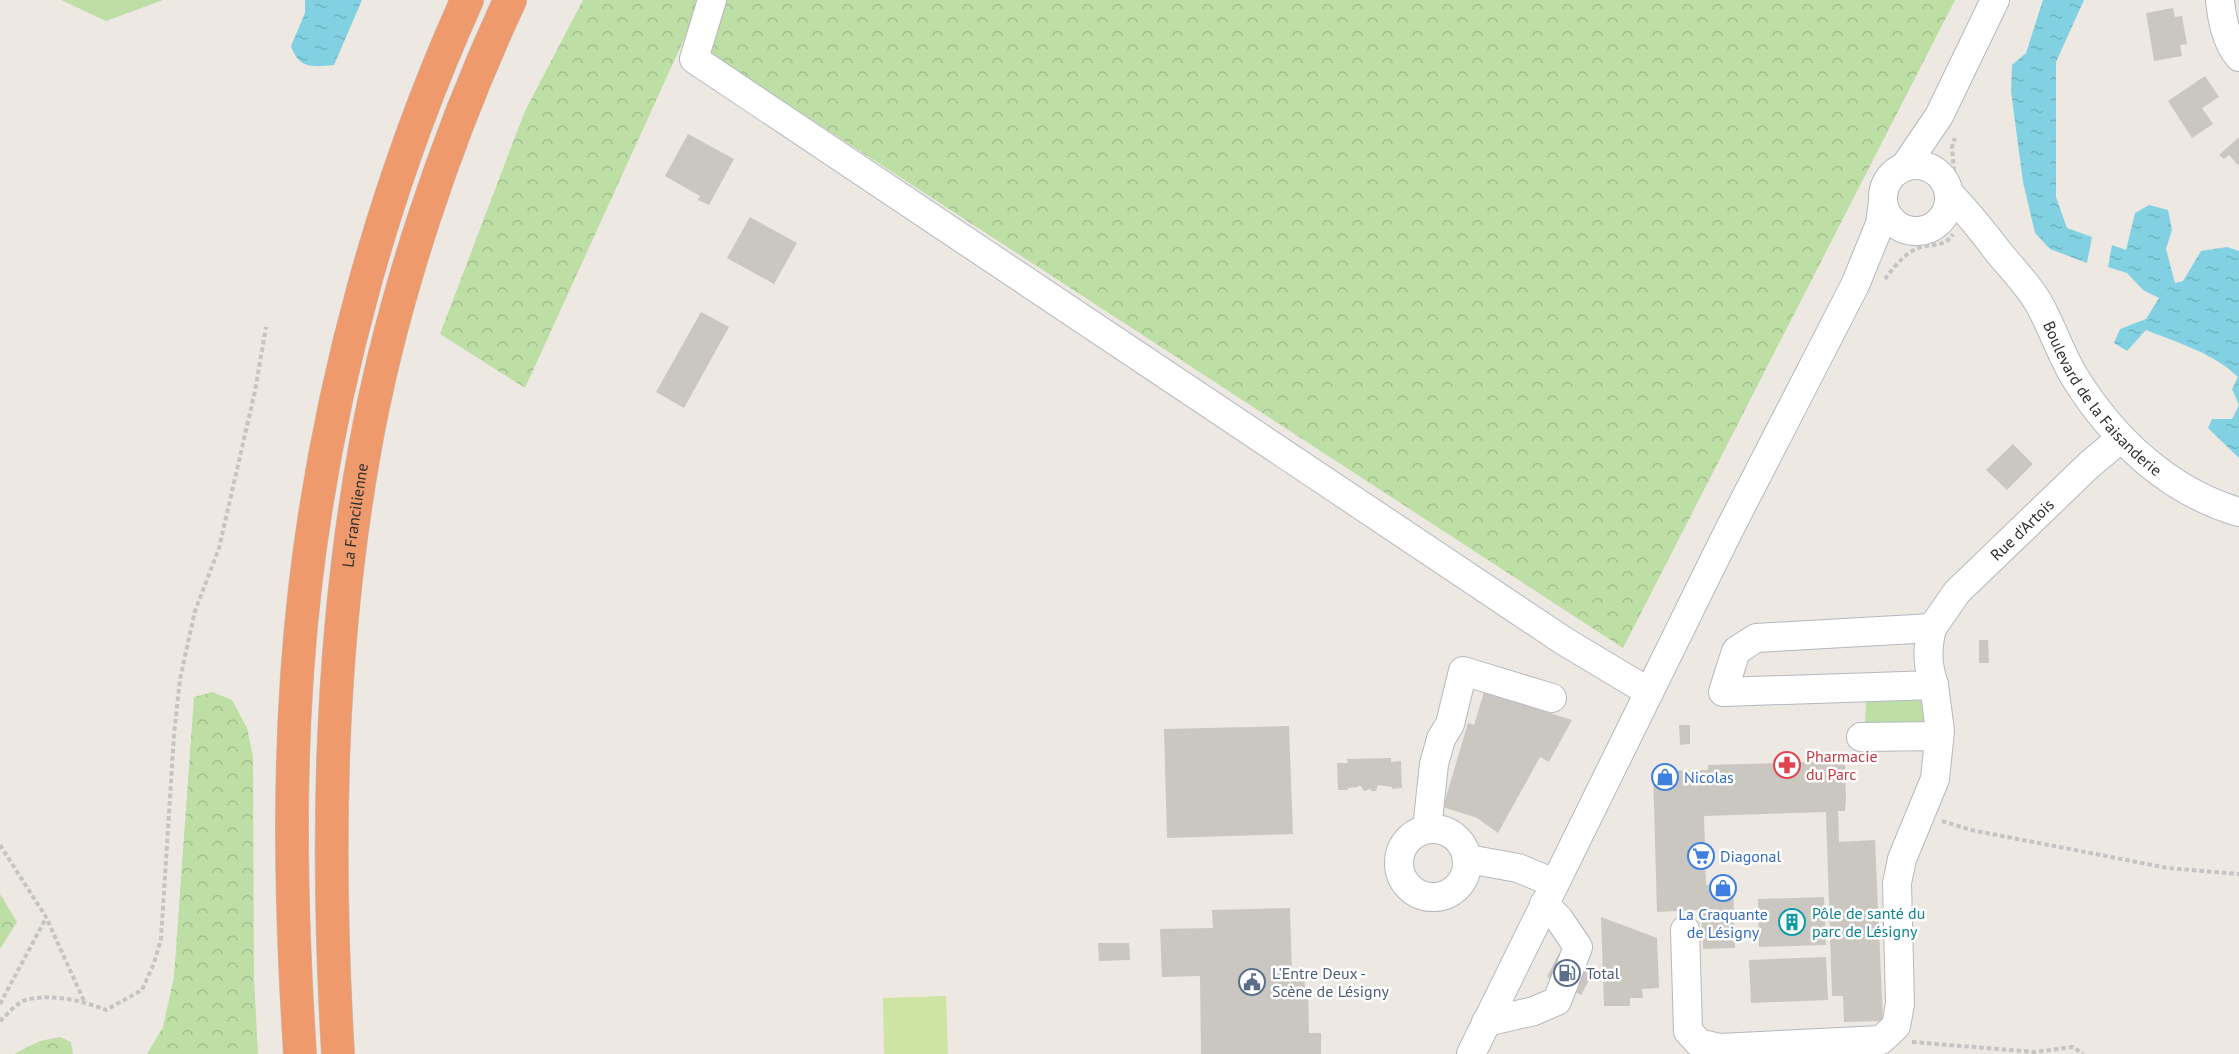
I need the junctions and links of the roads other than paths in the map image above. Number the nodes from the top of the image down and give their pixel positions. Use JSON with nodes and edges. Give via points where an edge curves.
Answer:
{"nodes":[{"id":1,"x":467,"y":0,"type":"edge"},
{"id":2,"x":510,"y":0,"type":"edge"},
{"id":3,"x":712,"y":0,"type":"edge"},
{"id":4,"x":1995,"y":0,"type":"edge"},
{"id":5,"x":2220,"y":0,"type":"edge"},
{"id":6,"x":2239,"y":57,"type":"edge"},
{"id":7,"x":1939,"y":116,"type":"junction"},
{"id":8,"x":1905,"y":166,"type":"junction"},
{"id":9,"x":1944,"y":184,"type":"junction"},
{"id":10,"x":1882,"y":202,"type":"junction"},
{"id":11,"x":1923,"y":229,"type":"junction"},
{"id":12,"x":1996,"y":249,"type":"junction"},
{"id":13,"x":1855,"y":285,"type":"junction"},
{"id":14,"x":2120,"y":439,"type":"junction"},
{"id":15,"x":2239,"y":512,"type":"edge"},
{"id":16,"x":1932,"y":628,"type":"junction"},
{"id":17,"x":1934,"y":685,"type":"junction"},
{"id":18,"x":1649,"y":692,"type":"junction"},
{"id":19,"x":1552,"y":698,"type":"dead end"},
{"id":20,"x":1939,"y":736,"type":"junction"},
{"id":21,"x":1861,"y":737,"type":"dead end"},
{"id":22,"x":1427,"y":829,"type":"junction"},
{"id":23,"x":1468,"y":860,"type":"junction"},
{"id":24,"x":1549,"y":894,"type":"junction"},
{"id":25,"x":1685,"y":930,"type":"dead end"},
{"id":26,"x":1486,"y":1022,"type":"junction"},
{"id":27,"x":300,"y":1054,"type":"edge"},
{"id":28,"x":338,"y":1054,"type":"edge"},
{"id":29,"x":1470,"y":1054,"type":"edge"}],
"edges":[{"from":1,"to":27,"type":"highway","via":[[447,42],[390,200],[356,316],[315,514],[305,591],[292,783]]},
{"from":2,"to":28,"type":"highway","name":"La Francilienne","via":[[483,58],[427,212],[392,328],[365,447],[344,596],[334,720],[332,891]]},
{"from":3,"to":18,"type":"street","via":[[694,59],[1564,641]]},
{"from":4,"to":7,"type":"street"},
{"from":5,"to":6,"type":"street","via":[[2223,24]]},
{"from":7,"to":8,"type":"street"},
{"from":7,"to":9,"type":"street"},
{"from":8,"to":9,"type":"street","via":[[1924,165]]},
{"from":8,"to":10,"type":"street","via":[[1888,180]]},
{"from":9,"to":11,"type":"street","via":[[1946,211]]},
{"from":9,"to":12,"type":"street","name":"Boulevard de la Faisanderie"},
{"from":10,"to":11,"type":"street","via":[[1892,222],[1901,228]]},
{"from":10,"to":13,"type":"street","via":[[1880,224]]},
{"from":11,"to":12,"type":"street","name":"Boulevard de la Faisanderie","via":[[1955,231]]},
{"from":11,"to":13,"type":"street","via":[[1893,243]]},
{"from":12,"to":14,"type":"street","name":"Boulevard de la Faisanderie","via":[[2039,303],[2073,374]]},
{"from":13,"to":18,"type":"street"},
{"from":14,"to":15,"type":"street","name":"Boulevard de la Faisanderie","via":[[2176,484],[2215,505]]},
{"from":14,"to":16,"type":"street","name":"Rue d'Artois","via":[[1957,592]]},
{"from":16,"to":17,"type":"street","via":[[1927,648]]},
{"from":16,"to":17,"type":"street","via":[[1756,638],[1736,651],[1723,692]]},
{"from":17,"to":20,"type":"street"},
{"from":18,"to":24,"type":"street"},
{"from":19,"to":22,"type":"street","via":[[1463,671],[1450,724],[1434,764]]},
{"from":20,"to":21,"type":"street"},
{"from":20,"to":25,"type":"street","via":[[1935,779],[1902,859],[1897,883],[1900,1004],[1896,1026],[1881,1040],[1720,1048],[1699,1043],[1688,1031]]},
{"from":22,"to":23,"type":"street","via":[[1439,829],[1458,839]]},
{"from":22,"to":23,"type":"street","via":[[1408,840],[1399,860],[1404,881],[1412,890],[1421,895],[1444,896],[1462,882]]},
{"from":23,"to":24,"type":"street","via":[[1518,868]]},
{"from":24,"to":26,"type":"street"},
{"from":24,"to":26,"type":"street","via":[[1559,919],[1578,947],[1557,1001],[1534,1011]]},
{"from":26,"to":29,"type":"street"}]}
